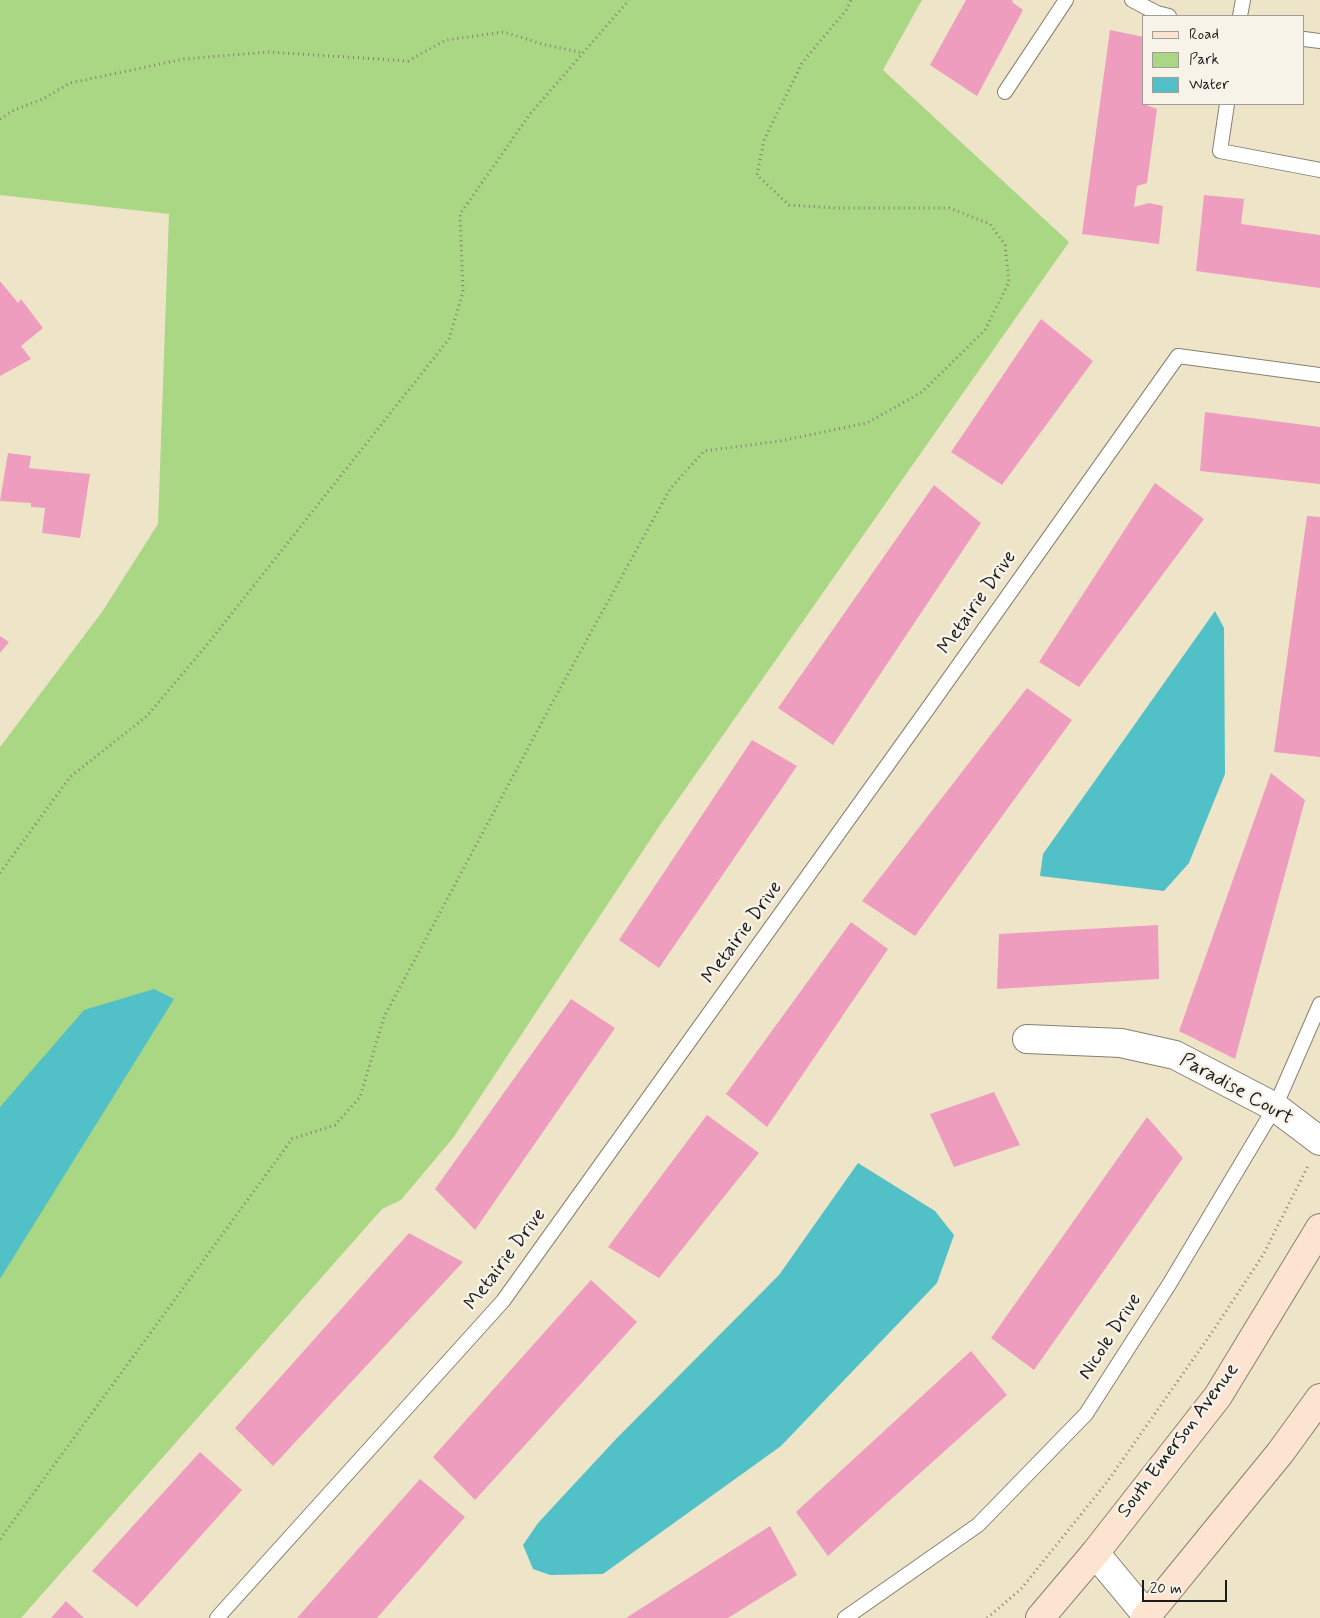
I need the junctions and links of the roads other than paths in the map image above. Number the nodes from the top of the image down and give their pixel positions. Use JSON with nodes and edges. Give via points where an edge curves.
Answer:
{"nodes":[{"id":1,"x":1066,"y":0,"type":"edge"},
{"id":2,"x":1132,"y":0,"type":"edge"},
{"id":3,"x":1243,"y":0,"type":"edge"},
{"id":4,"x":1165,"y":15,"type":"edge"},
{"id":5,"x":1240,"y":15,"type":"edge"},
{"id":6,"x":1305,"y":39,"type":"edge"},
{"id":7,"x":1320,"y":41,"type":"edge"},
{"id":8,"x":1004,"y":92,"type":"dead end"},
{"id":9,"x":1227,"y":105,"type":"edge"},
{"id":10,"x":1320,"y":170,"type":"edge"},
{"id":11,"x":1320,"y":376,"type":"edge"},
{"id":12,"x":1320,"y":1004,"type":"edge"},
{"id":13,"x":1027,"y":1038,"type":"dead end"},
{"id":14,"x":1275,"y":1107,"type":"junction"},
{"id":15,"x":1320,"y":1141,"type":"edge"},
{"id":16,"x":1320,"y":1228,"type":"edge"},
{"id":17,"x":1320,"y":1398,"type":"edge"},
{"id":18,"x":1095,"y":1553,"type":"junction"},
{"id":19,"x":1147,"y":1617,"type":"edge"},
{"id":20,"x":217,"y":1618,"type":"edge"},
{"id":21,"x":845,"y":1618,"type":"edge"},
{"id":22,"x":1040,"y":1618,"type":"edge"}],
"edges":[{"from":1,"to":8,"type":"lane"},
{"from":2,"to":4,"type":"lane"},
{"from":3,"to":5,"type":"lane"},
{"from":6,"to":7,"type":"lane"},
{"from":9,"to":10,"type":"lane","via":[[1220,151]]},
{"from":11,"to":20,"type":"lane","name":"Metairie Drive","via":[[1178,356],[503,1301]]},
{"from":12,"to":14,"type":"lane","name":"Nicole Drive"},
{"from":13,"to":14,"type":"street","name":"Paradise Court","via":[[1122,1043],[1175,1055]]},
{"from":14,"to":15,"type":"street","name":"Paradise Court"},
{"from":14,"to":21,"type":"lane","name":"Nicole Drive","via":[[1170,1283],[1086,1414],[978,1525]]},
{"from":16,"to":18,"type":"main road","name":"South Emerson Avenue","via":[[1218,1396]]},
{"from":17,"to":19,"type":"main road","via":[[1280,1453]]},
{"from":18,"to":19,"type":"street"},
{"from":18,"to":22,"type":"main road","name":"South Emerson Avenue"}]}
